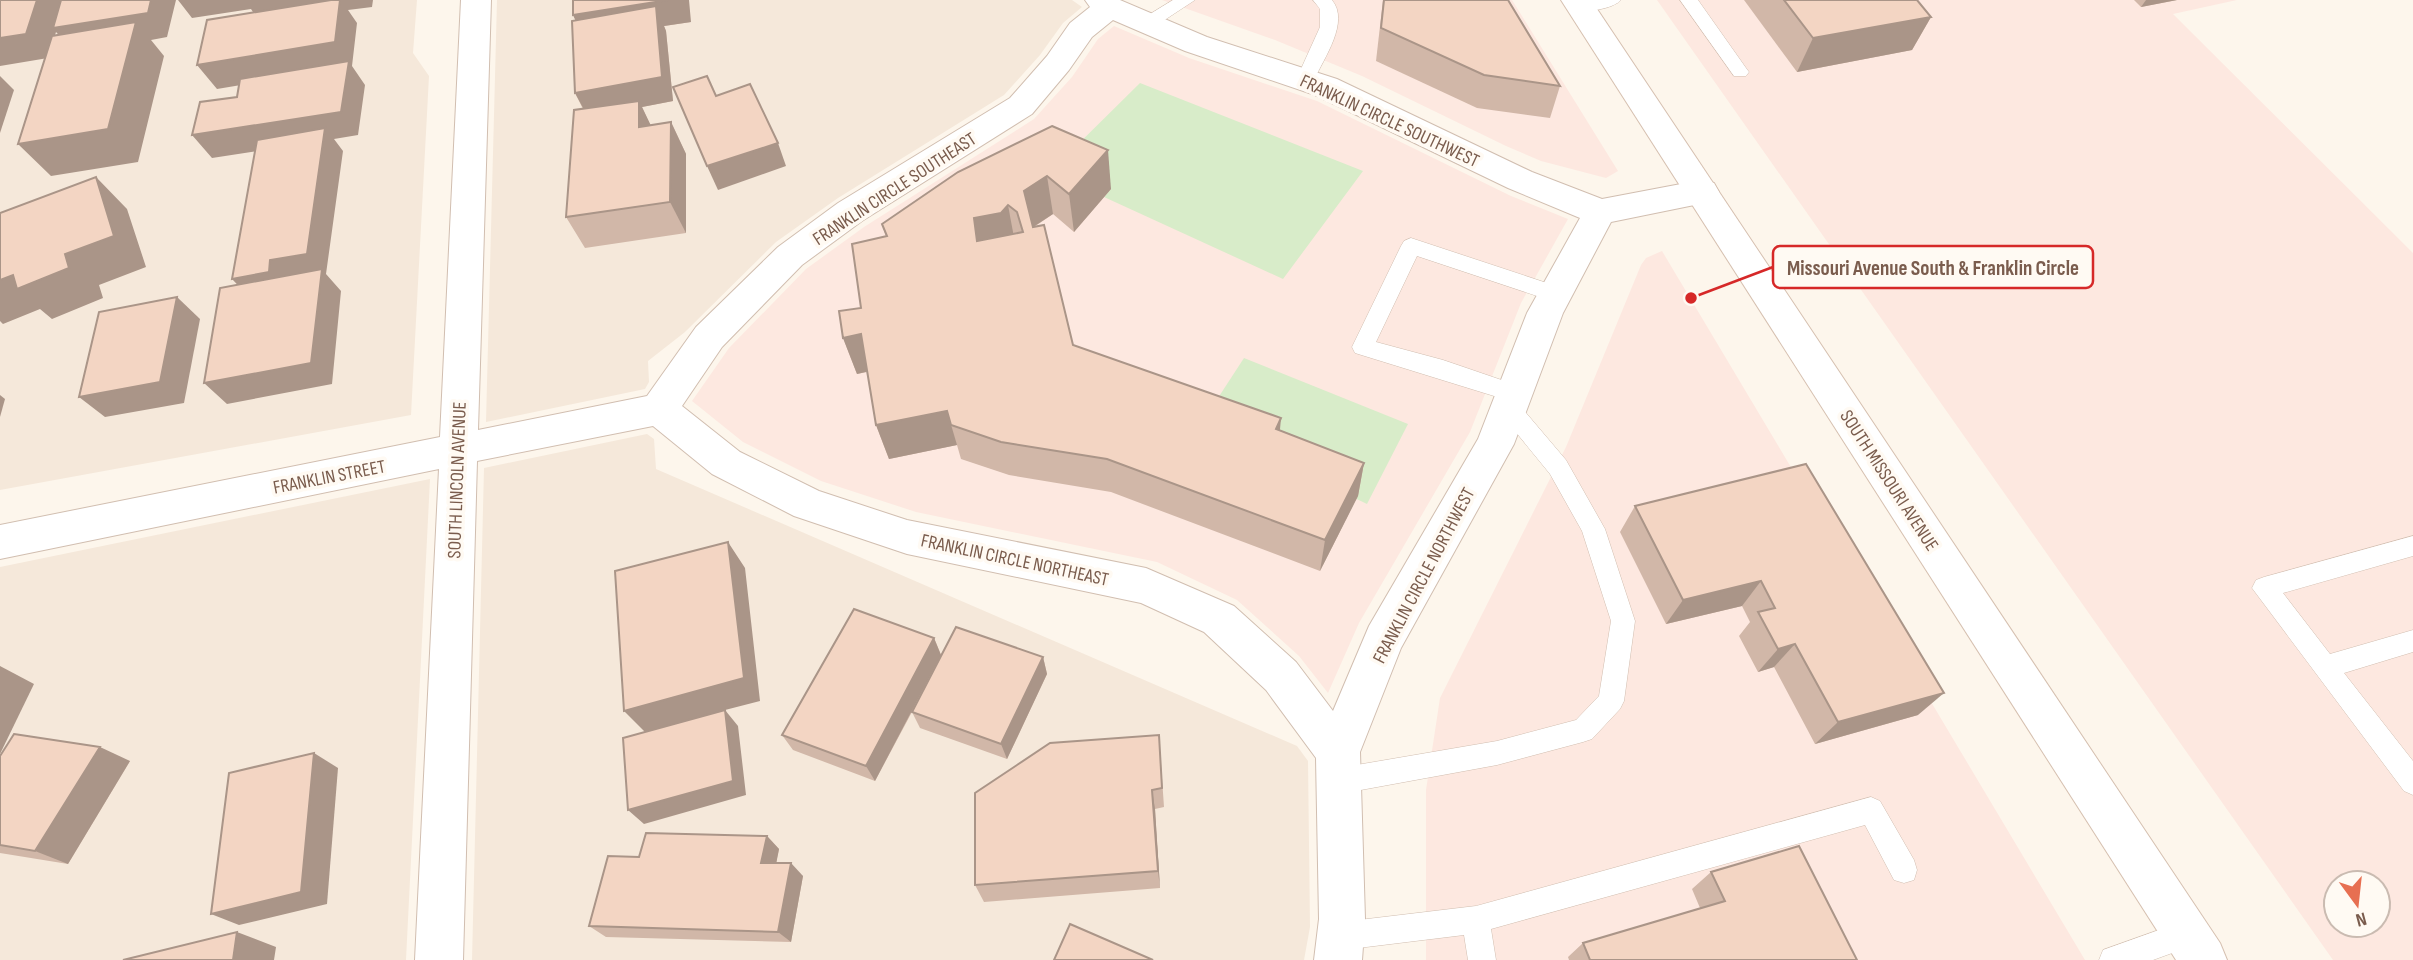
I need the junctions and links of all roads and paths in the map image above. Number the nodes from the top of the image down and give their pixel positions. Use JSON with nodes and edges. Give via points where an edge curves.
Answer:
{"nodes":[{"id":1,"x":476,"y":0,"type":"edge"},
{"id":2,"x":1186,"y":0,"type":"edge"},
{"id":3,"x":1322,"y":0,"type":"edge"},
{"id":4,"x":1612,"y":0,"type":"edge"},
{"id":5,"x":1689,"y":0,"type":"edge"},
{"id":6,"x":1105,"y":3,"type":"edge"},
{"id":7,"x":1578,"y":3,"type":"edge"},
{"id":8,"x":1147,"y":23,"type":"junction"},
{"id":9,"x":1740,"y":72,"type":"dead end"},
{"id":10,"x":1305,"y":80,"type":"junction"},
{"id":11,"x":1702,"y":192,"type":"junction"},
{"id":12,"x":1600,"y":212,"type":"junction"},
{"id":13,"x":1555,"y":294,"type":"junction"},
{"id":14,"x":1511,"y":400,"type":"junction"},
{"id":15,"x":659,"y":409,"type":"junction"},
{"id":16,"x":457,"y":450,"type":"junction"},
{"id":17,"x":0,"y":542,"type":"edge"},
{"id":18,"x":2413,"y":546,"type":"edge"},
{"id":19,"x":2413,"y":641,"type":"edge"},
{"id":20,"x":2325,"y":667,"type":"junction"},
{"id":21,"x":2402,"y":750,"type":"edge"},
{"id":22,"x":1338,"y":767,"type":"junction"},
{"id":23,"x":2413,"y":782,"type":"edge"},
{"id":24,"x":1904,"y":870,"type":"dead end"},
{"id":25,"x":1476,"y":920,"type":"junction"},
{"id":26,"x":2195,"y":947,"type":"edge"},
{"id":27,"x":1340,"y":948,"type":"edge"},
{"id":28,"x":439,"y":960,"type":"edge"},
{"id":29,"x":1482,"y":960,"type":"edge"},
{"id":30,"x":2113,"y":960,"type":"edge"}],
"edges":[{"from":1,"to":16,"type":"street","name":"SOUTH LINCOLN AVENUE"},
{"from":2,"to":8,"type":"lane"},
{"from":3,"to":10,"type":"lane","via":[[1329,8],[1329,27]]},
{"from":4,"to":7,"type":"lane"},
{"from":5,"to":9,"type":"lane"},
{"from":6,"to":8,"type":"street","name":"FRANKLIN CIRCLE SOUTHWEST"},
{"from":6,"to":15,"type":"street","name":"FRANKLIN CIRCLE SOUTHEAST","via":[[1021,106],[850,212],[790,256],[709,337]]},
{"from":7,"to":11,"type":"street","name":"SOUTH MISSOURI AVENUE"},
{"from":8,"to":10,"type":"street","name":"FRANKLIN CIRCLE SOUTHWEST"},
{"from":10,"to":12,"type":"street","name":"FRANKLIN CIRCLE SOUTHWEST"},
{"from":11,"to":12,"type":"street"},
{"from":11,"to":26,"type":"street","name":"SOUTH MISSOURI AVENUE"},
{"from":12,"to":13,"type":"street","name":"FRANKLIN CIRCLE NORTHWEST"},
{"from":13,"to":14,"type":"street","name":"FRANKLIN CIRCLE NORTHWEST"},
{"from":13,"to":14,"type":"lane","via":[[1411,246],[1363,347],[1443,369]]},
{"from":14,"to":22,"type":"street","name":"FRANKLIN CIRCLE NORTHWEST","via":[[1495,444],[1384,639]]},
{"from":14,"to":22,"type":"lane","via":[[1558,467],[1593,529],[1623,621],[1611,701],[1583,730],[1497,753]]},
{"from":15,"to":16,"type":"street","name":"FRANKLIN STREET"},
{"from":15,"to":22,"type":"street","name":"FRANKLIN CIRCLE NORTHEAST","via":[[726,463],[808,504],[907,537],[1146,586],[1219,619],[1281,676]]},
{"from":16,"to":17,"type":"street","name":"FRANKLIN STREET"},
{"from":16,"to":28,"type":"street","name":"SOUTH LINCOLN AVENUE"},
{"from":18,"to":20,"type":"lane","via":[[2264,588]]},
{"from":19,"to":20,"type":"lane"},
{"from":20,"to":21,"type":"lane"},
{"from":21,"to":23,"type":"lane"},
{"from":22,"to":27,"type":"street","name":"FRANKLIN CIRCLE NORTHWEST"},
{"from":24,"to":25,"type":"lane","via":[[1871,810]]},
{"from":25,"to":27,"type":"lane"},
{"from":25,"to":29,"type":"lane"},
{"from":26,"to":30,"type":"lane"}]}
